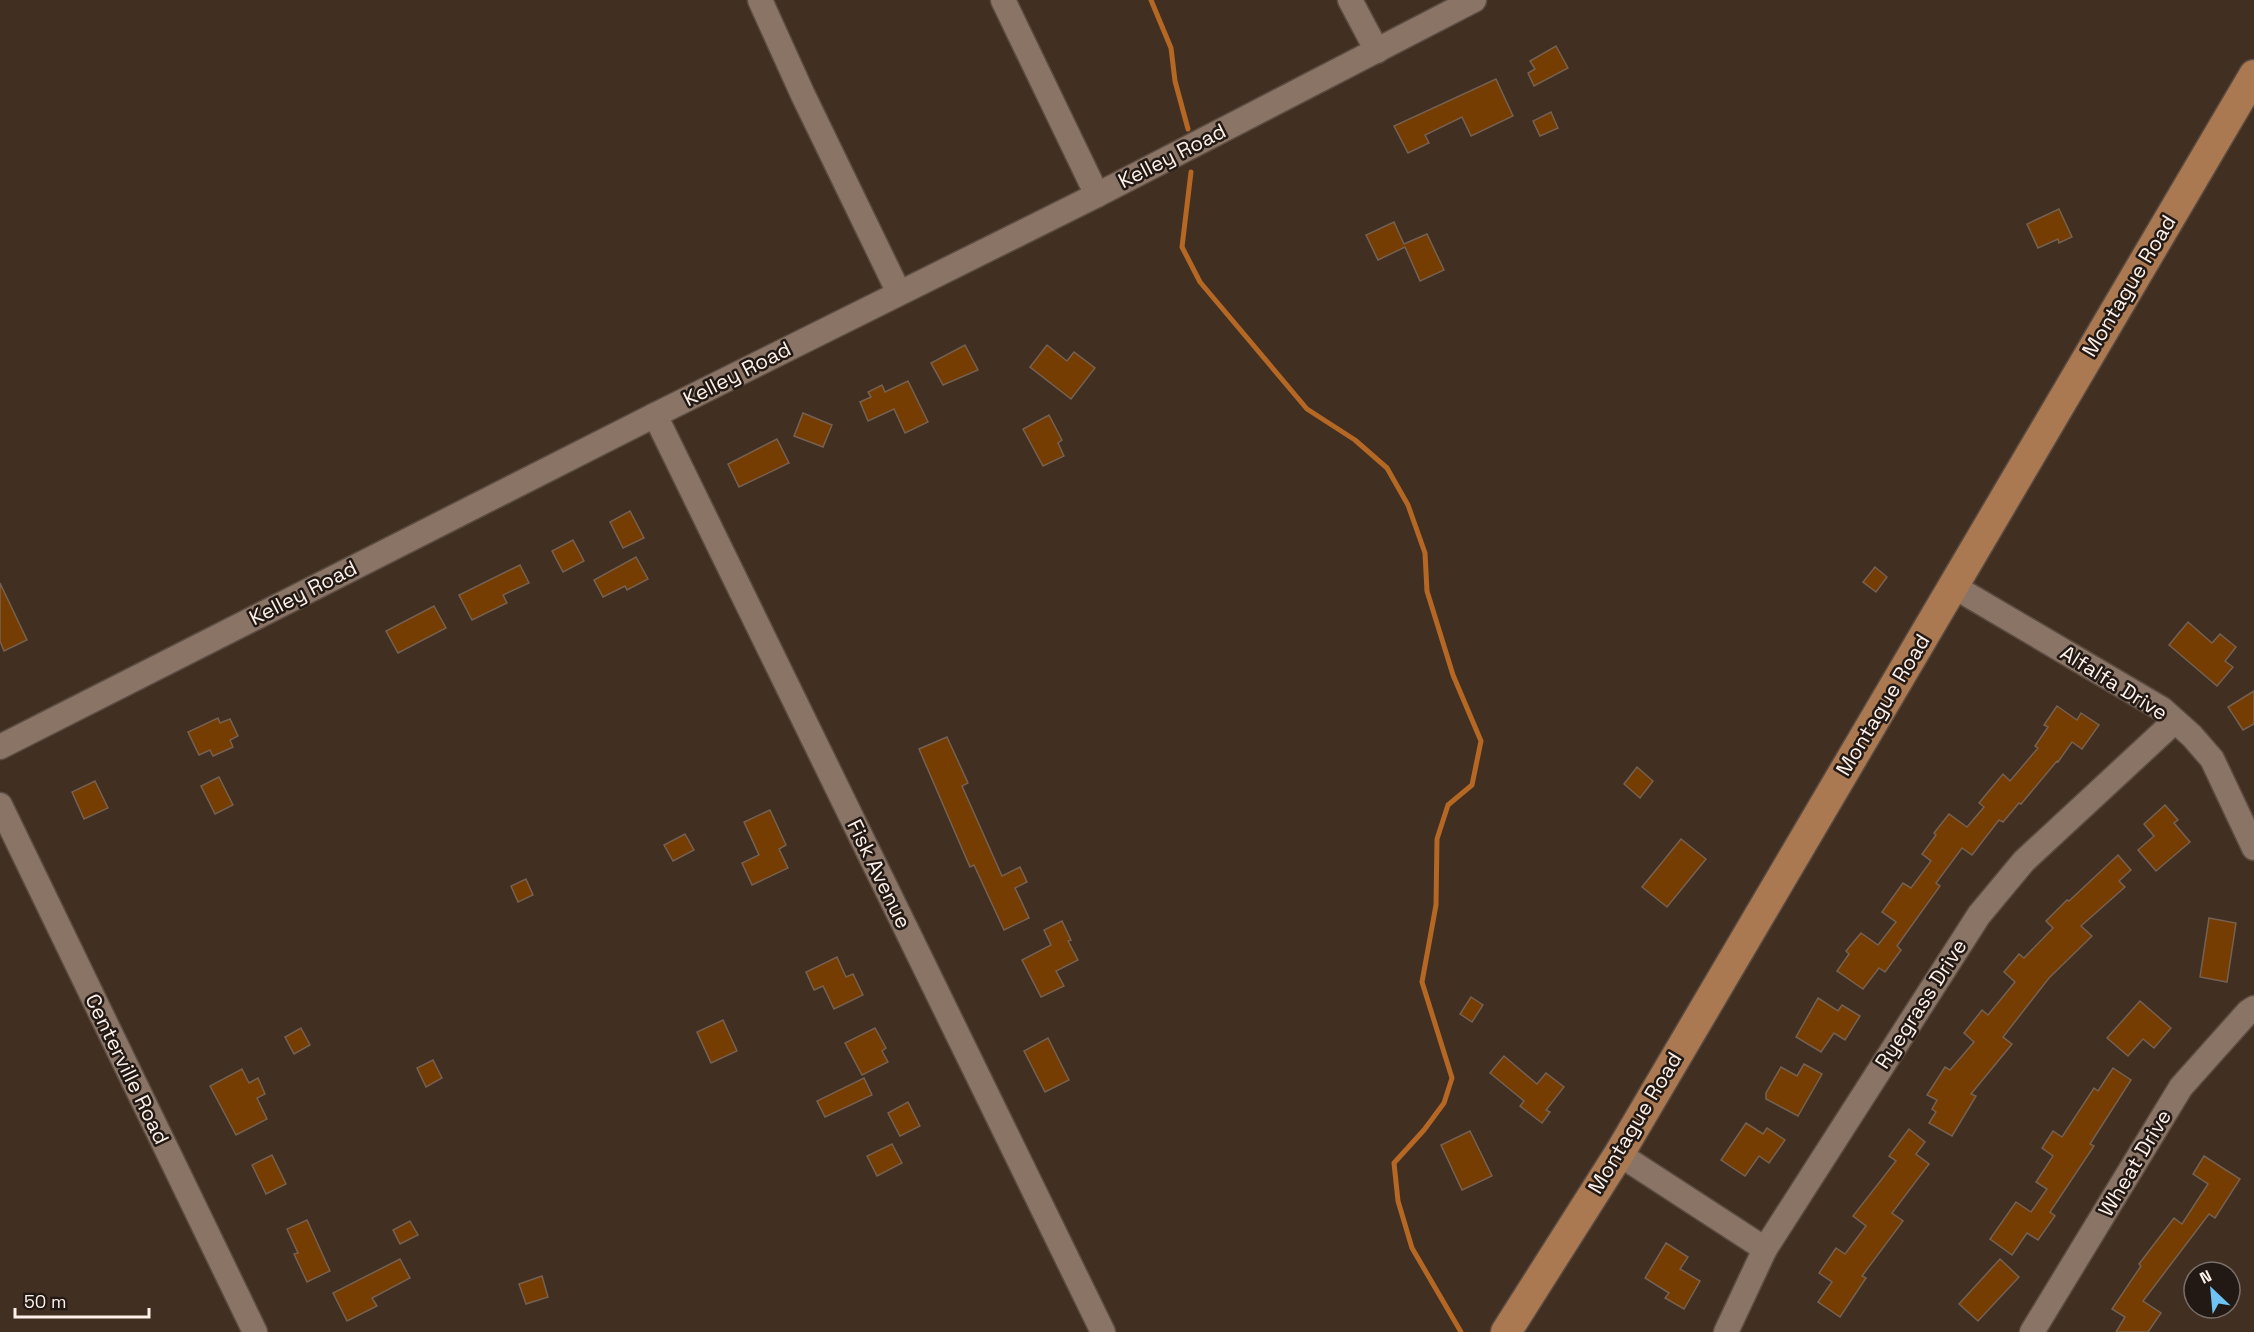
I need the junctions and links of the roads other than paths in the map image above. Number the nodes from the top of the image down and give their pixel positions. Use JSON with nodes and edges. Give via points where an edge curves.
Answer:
{"nodes":[{"id":1,"x":760,"y":0,"type":"edge"},
{"id":2,"x":1004,"y":0,"type":"edge"},
{"id":3,"x":1350,"y":0,"type":"edge"},
{"id":4,"x":1474,"y":0,"type":"edge"},
{"id":5,"x":1377,"y":51,"type":"junction"},
{"id":6,"x":2254,"y":75,"type":"edge"},
{"id":7,"x":1096,"y":195,"type":"junction"},
{"id":8,"x":899,"y":293,"type":"junction"},
{"id":9,"x":655,"y":415,"type":"junction"},
{"id":10,"x":1953,"y":586,"type":"junction"},
{"id":11,"x":2175,"y":721,"type":"junction"},
{"id":12,"x":0,"y":747,"type":"edge"},
{"id":13,"x":0,"y":805,"type":"edge"},
{"id":14,"x":2254,"y":848,"type":"edge"},
{"id":15,"x":2254,"y":1008,"type":"edge"},
{"id":16,"x":1618,"y":1154,"type":"junction"},
{"id":17,"x":1765,"y":1249,"type":"junction"},
{"id":18,"x":255,"y":1332,"type":"edge"},
{"id":19,"x":1103,"y":1332,"type":"edge"},
{"id":20,"x":1506,"y":1332,"type":"edge"},
{"id":21,"x":1726,"y":1332,"type":"edge"},
{"id":22,"x":2032,"y":1332,"type":"edge"}],
"edges":[{"from":1,"to":8,"type":"street"},
{"from":2,"to":7,"type":"street"},
{"from":3,"to":5,"type":"street"},
{"from":4,"to":5,"type":"street","name":"Kelley Road"},
{"from":5,"to":7,"type":"street","name":"Kelley Road"},
{"from":6,"to":10,"type":"main road","name":"Montague Road"},
{"from":7,"to":8,"type":"street","name":"Kelley Road"},
{"from":8,"to":9,"type":"street","name":"Kelley Road"},
{"from":9,"to":12,"type":"street","name":"Kelley Road"},
{"from":9,"to":19,"type":"street","name":"Fisk Avenue"},
{"from":10,"to":11,"type":"street","name":"Alfalfa Drive","via":[[2162,709]]},
{"from":10,"to":16,"type":"main road","name":"Montague Road"},
{"from":11,"to":14,"type":"street","name":"Alfalfa Drive","via":[[2212,759]]},
{"from":11,"to":17,"type":"street","name":"Ryegrass Drive","via":[[2024,861],[1979,915]]},
{"from":13,"to":18,"type":"street","name":"Centerville Road"},
{"from":15,"to":22,"type":"street","name":"Wheat Drive","via":[[2181,1087]]},
{"from":16,"to":17,"type":"street"},
{"from":16,"to":20,"type":"main road","name":"Montague Road"},
{"from":17,"to":21,"type":"street","name":"Ryegrass Drive"}]}
